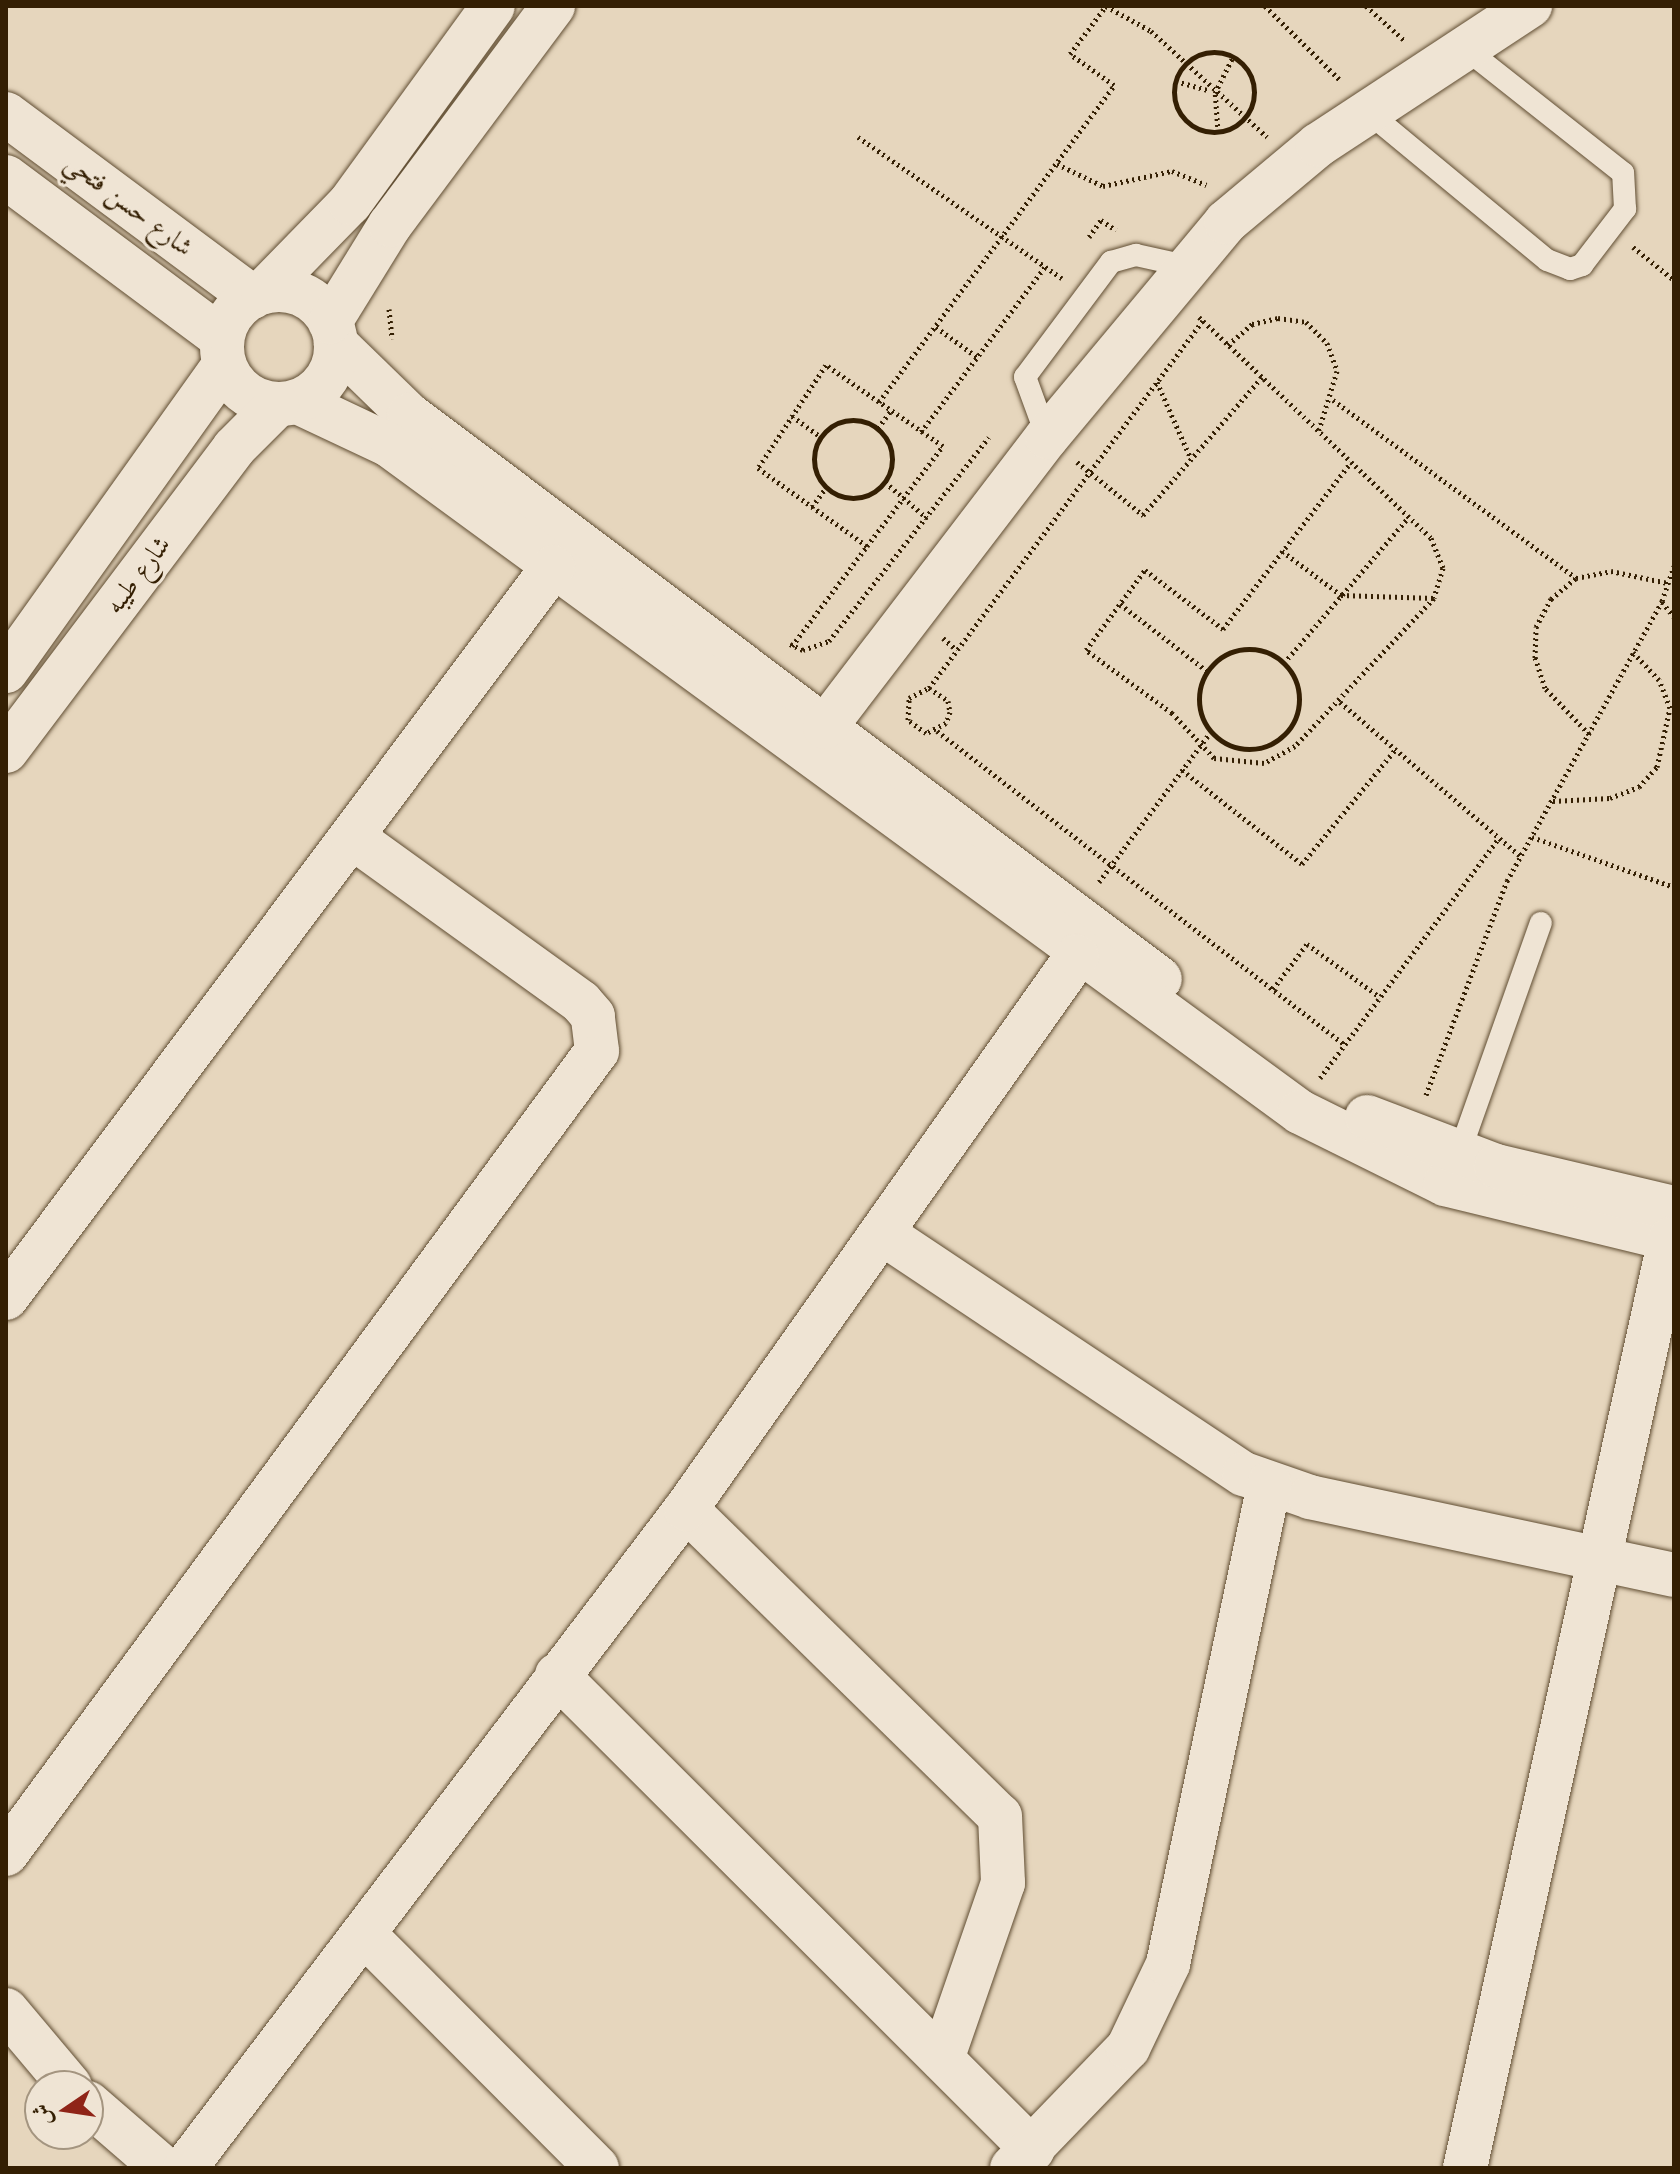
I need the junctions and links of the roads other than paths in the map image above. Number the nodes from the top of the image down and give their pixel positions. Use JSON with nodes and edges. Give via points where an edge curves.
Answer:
{"nodes":[{"id":1,"x":493,"y":6,"type":"edge"},
{"id":2,"x":553,"y":6,"type":"edge"},
{"id":3,"x":1530,"y":6,"type":"edge"},
{"id":4,"x":1465,"y":48,"type":"junction"},
{"id":5,"x":1358,"y":100,"type":"junction"},
{"id":6,"x":6,"y":114,"type":"edge"},
{"id":7,"x":6,"y":177,"type":"edge"},
{"id":8,"x":1177,"y":277,"type":"junction"},
{"id":9,"x":258,"y":294,"type":"junction"},
{"id":10,"x":333,"y":333,"type":"junction"},
{"id":11,"x":223,"y":351,"type":"junction"},
{"id":12,"x":288,"y":403,"type":"junction"},
{"id":13,"x":1047,"y":437,"type":"junction"},
{"id":14,"x":553,"y":567,"type":"junction"},
{"id":15,"x":6,"y":671,"type":"edge"},
{"id":16,"x":825,"y":727,"type":"junction"},
{"id":17,"x":6,"y":751,"type":"edge"},
{"id":18,"x":352,"y":837,"type":"junction"},
{"id":19,"x":1541,"y":923,"type":"dead end"},
{"id":20,"x":1076,"y":936,"type":"junction"},
{"id":21,"x":1459,"y":1154,"type":"junction"},
{"id":22,"x":1673,"y":1229,"type":"edge"},
{"id":23,"x":885,"y":1235,"type":"junction"},
{"id":24,"x":6,"y":1298,"type":"edge"},
{"id":25,"x":1269,"y":1484,"type":"junction"},
{"id":26,"x":686,"y":1509,"type":"junction"},
{"id":27,"x":1599,"y":1559,"type":"junction"},
{"id":28,"x":1674,"y":1575,"type":"edge"},
{"id":29,"x":557,"y":1675,"type":"junction"},
{"id":30,"x":6,"y":1854,"type":"edge"},
{"id":31,"x":364,"y":1934,"type":"junction"},
{"id":32,"x":6,"y":2010,"type":"edge"},
{"id":33,"x":942,"y":2059,"type":"junction"},
{"id":34,"x":57,"y":2070,"type":"edge"},
{"id":35,"x":104,"y":2117,"type":"edge"},
{"id":36,"x":1022,"y":2159,"type":"edge"},
{"id":37,"x":163,"y":2168,"type":"edge"},
{"id":38,"x":185,"y":2168,"type":"edge"},
{"id":39,"x":597,"y":2168,"type":"edge"},
{"id":40,"x":1465,"y":2168,"type":"edge"}],
"edges":[{"from":1,"to":9,"type":"street","via":[[350,203]]},
{"from":2,"to":10,"type":"street","via":[[390,225]]},
{"from":3,"to":4,"type":"street"},
{"from":4,"to":5,"type":"street"},
{"from":4,"to":5,"type":"lane","via":[[1623,173],[1629,197],[1582,265],[1557,267]]},
{"from":5,"to":8,"type":"street"},
{"from":6,"to":9,"type":"street","name":"شارع حسن فتحي"},
{"from":7,"to":11,"type":"street","name":"شارع حسن فتحي"},
{"from":8,"to":13,"type":"street"},
{"from":8,"to":13,"type":"lane","via":[[1118,257],[1086,295],[1029,370],[1025,393]]},
{"from":9,"to":10,"type":"street","via":[[307,298]]},
{"from":9,"to":11,"type":"street"},
{"from":10,"to":12,"type":"street","via":[[326,379]]},
{"from":10,"to":16,"type":"street","via":[[409,415]]},
{"from":11,"to":12,"type":"street","via":[[245,393]]},
{"from":11,"to":15,"type":"street","name":"شارع طيبه"},
{"from":12,"to":14,"type":"street","via":[[368,431]]},
{"from":12,"to":17,"type":"street","name":"شارع طيبه","via":[[225,460]]},
{"from":13,"to":16,"type":"street"},
{"from":14,"to":18,"type":"street"},
{"from":14,"to":20,"type":"street"},
{"from":16,"to":20,"type":"street"},
{"from":18,"to":24,"type":"street"},
{"from":18,"to":30,"type":"street","via":[[581,1002],[593,1016],[597,1051]]},
{"from":19,"to":21,"type":"lane"},
{"from":20,"to":21,"type":"street","via":[[1314,1087],[1410,1137]]},
{"from":20,"to":22,"type":"street","via":[[1248,1079],[1355,1144],[1489,1197]]},
{"from":20,"to":23,"type":"street"},
{"from":21,"to":22,"type":"street"},
{"from":22,"to":27,"type":"street"},
{"from":23,"to":25,"type":"street","via":[[1197,1447]]},
{"from":23,"to":26,"type":"street"},
{"from":25,"to":27,"type":"street"},
{"from":25,"to":36,"type":"street","via":[[1168,1964],[1128,2048]]},
{"from":26,"to":29,"type":"street"},
{"from":26,"to":33,"type":"street","via":[[1000,1816],[1003,1883]]},
{"from":27,"to":28,"type":"street"},
{"from":27,"to":40,"type":"street"},
{"from":29,"to":31,"type":"street"},
{"from":29,"to":33,"type":"street"},
{"from":31,"to":38,"type":"street"},
{"from":31,"to":39,"type":"street"},
{"from":32,"to":34,"type":"street"},
{"from":33,"to":36,"type":"street"},
{"from":35,"to":37,"type":"street"}]}
